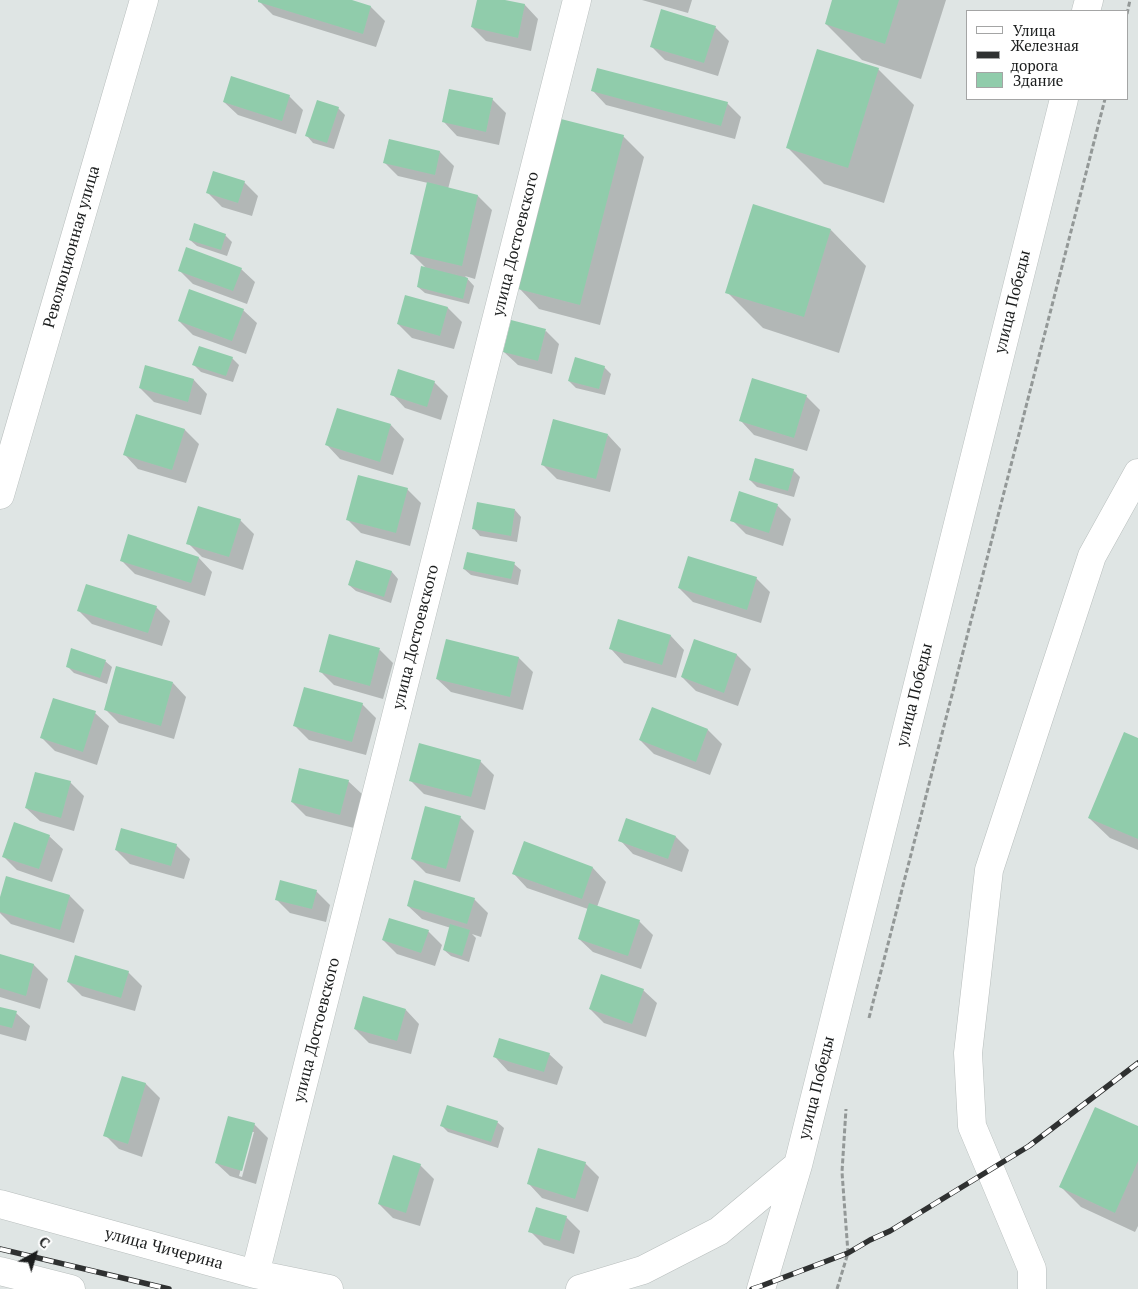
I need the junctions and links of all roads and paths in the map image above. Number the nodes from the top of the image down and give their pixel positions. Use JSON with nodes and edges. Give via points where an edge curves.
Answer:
{"nodes":[{"id":1,"x":144,"y":0,"type":"edge"},
{"id":2,"x":577,"y":0,"type":"edge"},
{"id":3,"x":1064,"y":100,"type":"edge"},
{"id":4,"x":1105,"y":100,"type":"edge"},
{"id":5,"x":1138,"y":473,"type":"edge"},
{"id":6,"x":0,"y":495,"type":"edge"},
{"id":7,"x":868,"y":1021,"type":"dead end"},
{"id":8,"x":846,"y":1108,"type":"dead end"},
{"id":9,"x":798,"y":1165,"type":"junction"},
{"id":10,"x":0,"y":1204,"type":"edge"},
{"id":11,"x":0,"y":1271,"type":"edge"},
{"id":12,"x":256,"y":1274,"type":"junction"},
{"id":13,"x":71,"y":1289,"type":"edge"},
{"id":14,"x":329,"y":1289,"type":"edge"},
{"id":15,"x":580,"y":1289,"type":"edge"},
{"id":16,"x":761,"y":1289,"type":"edge"},
{"id":17,"x":837,"y":1289,"type":"edge"},
{"id":18,"x":1032,"y":1289,"type":"edge"}],
"edges":[{"from":1,"to":6,"type":"street","name":"Революционная улица"},
{"from":2,"to":12,"type":"street","name":"улица Достоевского"},
{"from":3,"to":9,"type":"street","name":"улица Победы"},
{"from":4,"to":7,"type":"path"},
{"from":5,"to":18,"type":"street","via":[[1092,556],[989,870],[968,1053],[972,1126],[1032,1270]]},
{"from":8,"to":17,"type":"path","via":[[842,1172],[848,1253]]},
{"from":9,"to":15,"type":"street","via":[[719,1231],[643,1270]]},
{"from":9,"to":16,"type":"street","name":"улица Победы"},
{"from":10,"to":12,"type":"street","name":"улица Чичерина"},
{"from":11,"to":13,"type":"street"},
{"from":12,"to":14,"type":"street","name":"улица Чичерина"}]}
